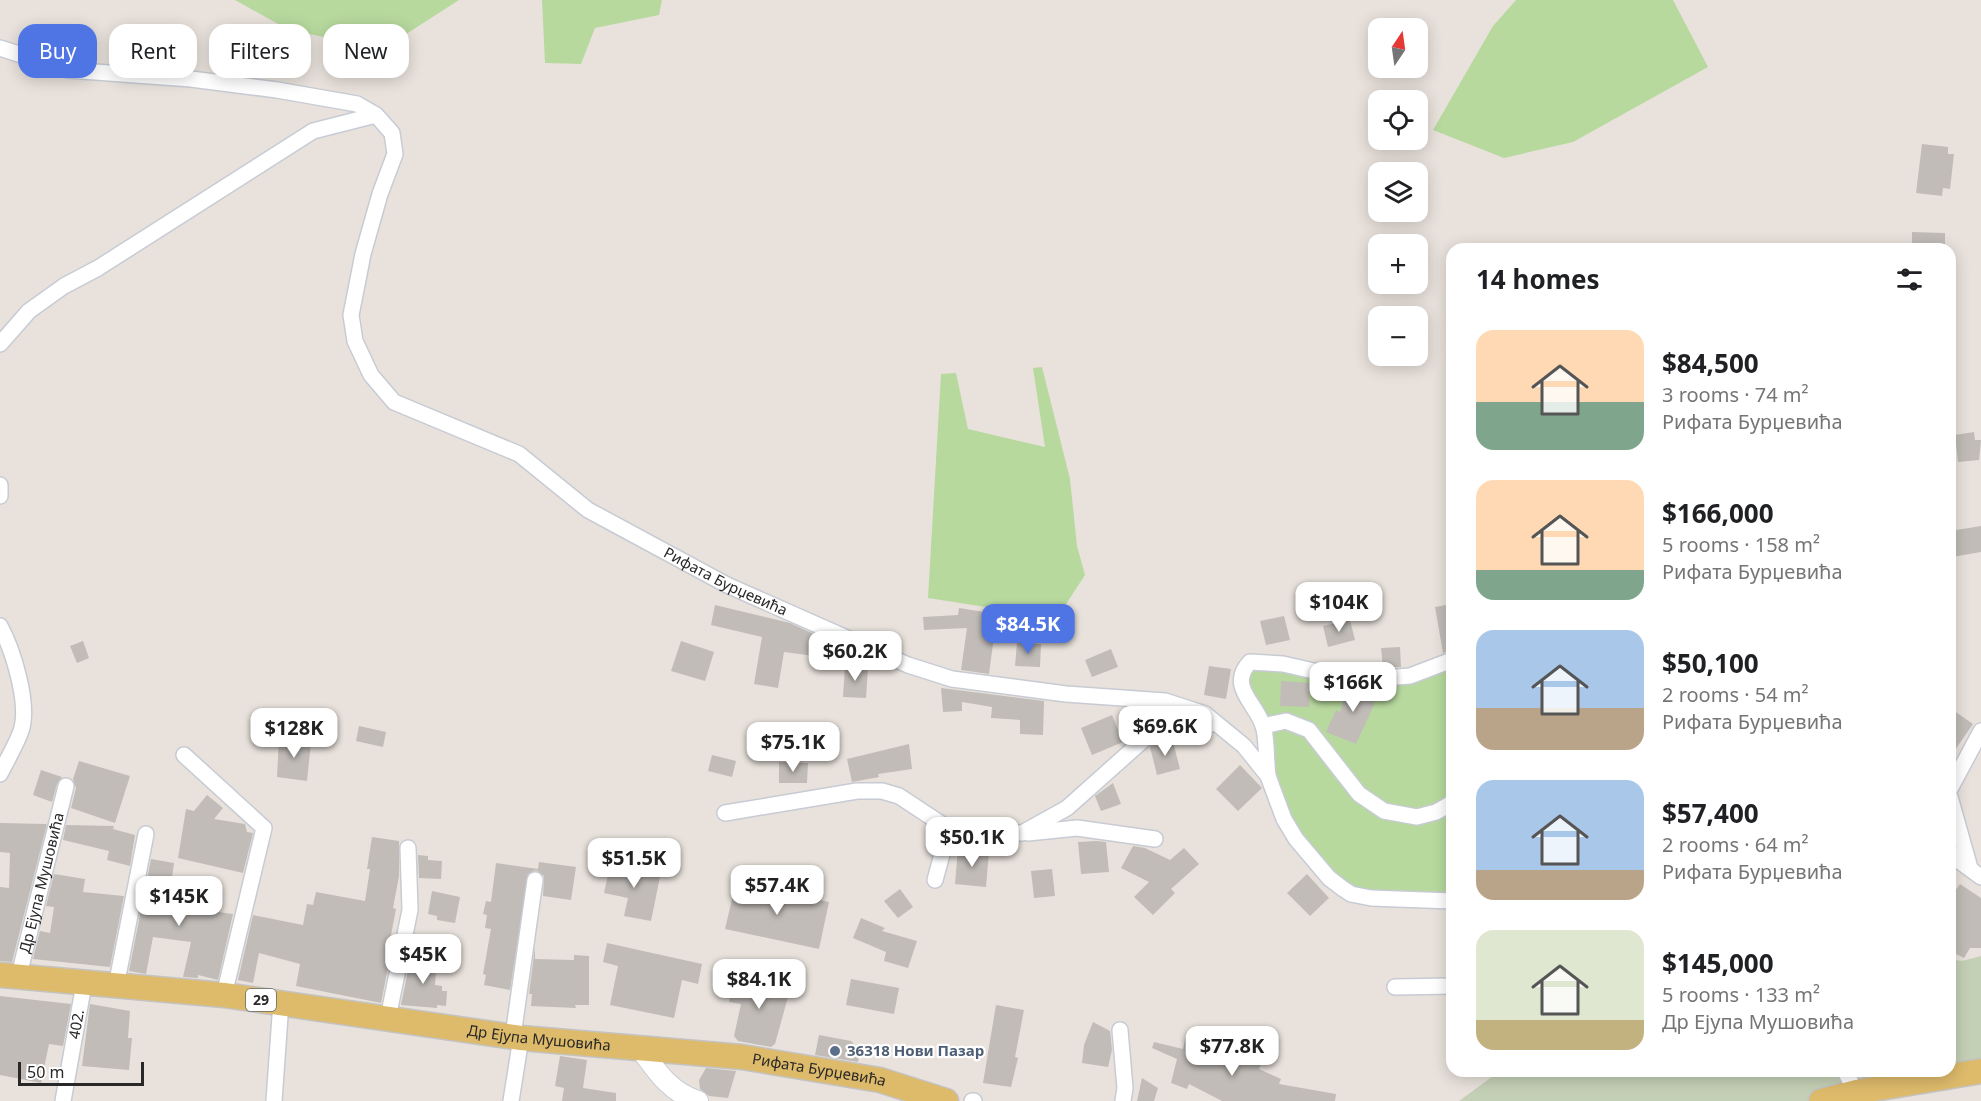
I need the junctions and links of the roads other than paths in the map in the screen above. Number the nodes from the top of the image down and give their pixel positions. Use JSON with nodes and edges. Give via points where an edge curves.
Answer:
{"nodes":[{"id":1,"x":0,"y":48,"type":"edge"},
{"id":2,"x":376,"y":115,"type":"junction"},
{"id":3,"x":0,"y":344,"type":"edge"},
{"id":4,"x":0,"y":485,"type":"edge"},
{"id":5,"x":0,"y":496,"type":"edge"},
{"id":6,"x":0,"y":626,"type":"edge"},
{"id":7,"x":1446,"y":662,"type":"edge"},
{"id":8,"x":1263,"y":726,"type":"junction"},
{"id":9,"x":1226,"y":731,"type":"junction"},
{"id":10,"x":1981,"y":731,"type":"edge"},
{"id":11,"x":184,"y":755,"type":"dead end"},
{"id":12,"x":0,"y":774,"type":"edge"},
{"id":13,"x":1268,"y":776,"type":"junction"},
{"id":14,"x":1956,"y":778,"type":"edge"},
{"id":15,"x":66,"y":786,"type":"dead end"},
{"id":16,"x":1446,"y":806,"type":"edge"},
{"id":17,"x":725,"y":813,"type":"dead end"},
{"id":18,"x":1956,"y":814,"type":"edge"},
{"id":19,"x":949,"y":829,"type":"junction"},
{"id":20,"x":1022,"y":833,"type":"junction"},
{"id":21,"x":146,"y":834,"type":"dead end"},
{"id":22,"x":1155,"y":839,"type":"dead end"},
{"id":23,"x":408,"y":848,"type":"dead end"},
{"id":24,"x":1956,"y":859,"type":"edge"},
{"id":25,"x":1976,"y":872,"type":"edge"},
{"id":26,"x":535,"y":880,"type":"dead end"},
{"id":27,"x":935,"y":880,"type":"dead end"},
{"id":28,"x":1446,"y":901,"type":"edge"},
{"id":29,"x":9,"y":977,"type":"edge"},
{"id":30,"x":84,"y":984,"type":"junction"},
{"id":31,"x":116,"y":986,"type":"junction"},
{"id":32,"x":1446,"y":986,"type":"edge"},
{"id":33,"x":1395,"y":987,"type":"dead end"},
{"id":34,"x":224,"y":994,"type":"junction"},
{"id":35,"x":281,"y":1002,"type":"junction"},
{"id":36,"x":388,"y":1018,"type":"junction"},
{"id":37,"x":1120,"y":1030,"type":"dead end"},
{"id":38,"x":517,"y":1037,"type":"junction"},
{"id":39,"x":639,"y":1047,"type":"junction"},
{"id":40,"x":691,"y":1052,"type":"joint"},
{"id":41,"x":1981,"y":1071,"type":"edge"},
{"id":42,"x":1956,"y":1075,"type":"edge"},
{"id":43,"x":1938,"y":1077,"type":"edge"},
{"id":44,"x":1860,"y":1088,"type":"edge"},
{"id":45,"x":63,"y":1101,"type":"edge"},
{"id":46,"x":274,"y":1101,"type":"edge"},
{"id":47,"x":511,"y":1101,"type":"edge"},
{"id":48,"x":698,"y":1101,"type":"edge"},
{"id":49,"x":946,"y":1101,"type":"edge"},
{"id":50,"x":1123,"y":1101,"type":"edge"},
{"id":51,"x":1821,"y":1101,"type":"edge"}],
"edges":[{"from":1,"to":2,"type":"street","via":[[68,70],[278,90],[357,104]]},
{"from":2,"to":3,"type":"street","via":[[313,131],[64,286],[29,310]]},
{"from":2,"to":9,"type":"street","name":"Рифата Бурџевића","via":[[392,133],[395,154],[363,254],[351,315],[356,341],[371,375],[394,402],[519,454],[588,510],[727,585],[908,665],[952,679],[1182,705],[1205,714]]},
{"from":4,"to":5,"type":"street"},
{"from":6,"to":12,"type":"street","via":[[9,642],[24,708],[21,730]]},
{"from":7,"to":8,"type":"street","name":"Рифата Бурџевића","via":[[1410,676],[1340,677],[1283,664],[1251,662],[1243,673],[1243,693]]},
{"from":8,"to":13,"type":"street","name":"Рифата Бурџевића"},
{"from":8,"to":16,"type":"street","via":[[1286,721],[1309,730],[1359,794],[1384,812],[1417,817]]},
{"from":9,"to":13,"type":"street","name":"Рифата Бурџевића"},
{"from":9,"to":20,"type":"street","name":"Рифата Бурџевића","via":[[1185,719],[1159,726],[1067,808]]},
{"from":10,"to":14,"type":"street"},
{"from":11,"to":34,"type":"street","via":[[264,828]]},
{"from":13,"to":28,"type":"street","name":"Рифата Бурџевића","via":[[1296,839],[1342,888],[1371,898]]},
{"from":15,"to":29,"type":"street","name":"Др Ејупа Мушовића"},
{"from":17,"to":19,"type":"street","name":"Рифата Бурџевића","via":[[857,791],[882,791],[899,796]]},
{"from":18,"to":25,"type":"street"},
{"from":19,"to":20,"type":"street","name":"Рифата Бурџевића"},
{"from":19,"to":27,"type":"street"},
{"from":20,"to":22,"type":"street","via":[[1077,828]]},
{"from":21,"to":31,"type":"street"},
{"from":23,"to":36,"type":"street","via":[[410,910]]},
{"from":24,"to":25,"type":"street"},
{"from":26,"to":38,"type":"street"},
{"from":29,"to":30,"type":"main road","name":"Др Ејупа Мушовића","number":"29"},
{"from":30,"to":31,"type":"main road","name":"Др Ејупа Мушовића","number":"29"},
{"from":30,"to":45,"type":"street","name":"402."},
{"from":31,"to":34,"type":"main road","name":"Др Ејупа Мушовића","number":"29"},
{"from":32,"to":33,"type":"street"},
{"from":34,"to":35,"type":"main road","name":"Др Ејупа Мушовића","number":"29"},
{"from":35,"to":36,"type":"main road","name":"Др Ејупа Мушовића","number":"29"},
{"from":35,"to":46,"type":"street"},
{"from":36,"to":38,"type":"main road","name":"Др Ејупа Мушовића","number":"29"},
{"from":37,"to":50,"type":"street"},
{"from":38,"to":39,"type":"main road","name":"Др Ејупа Мушовића","number":"29"},
{"from":38,"to":47,"type":"street"},
{"from":39,"to":40,"type":"main road","name":"Др Ејупа Мушовића","number":"29"},
{"from":39,"to":48,"type":"street","via":[[665,1083]]},
{"from":40,"to":49,"type":"main road","name":"Рифата Бурџевића","number":"29","via":[[854,1074]]},
{"from":41,"to":42,"type":"main road"},
{"from":43,"to":44,"type":"main road"},
{"from":44,"to":51,"type":"main road"}]}
